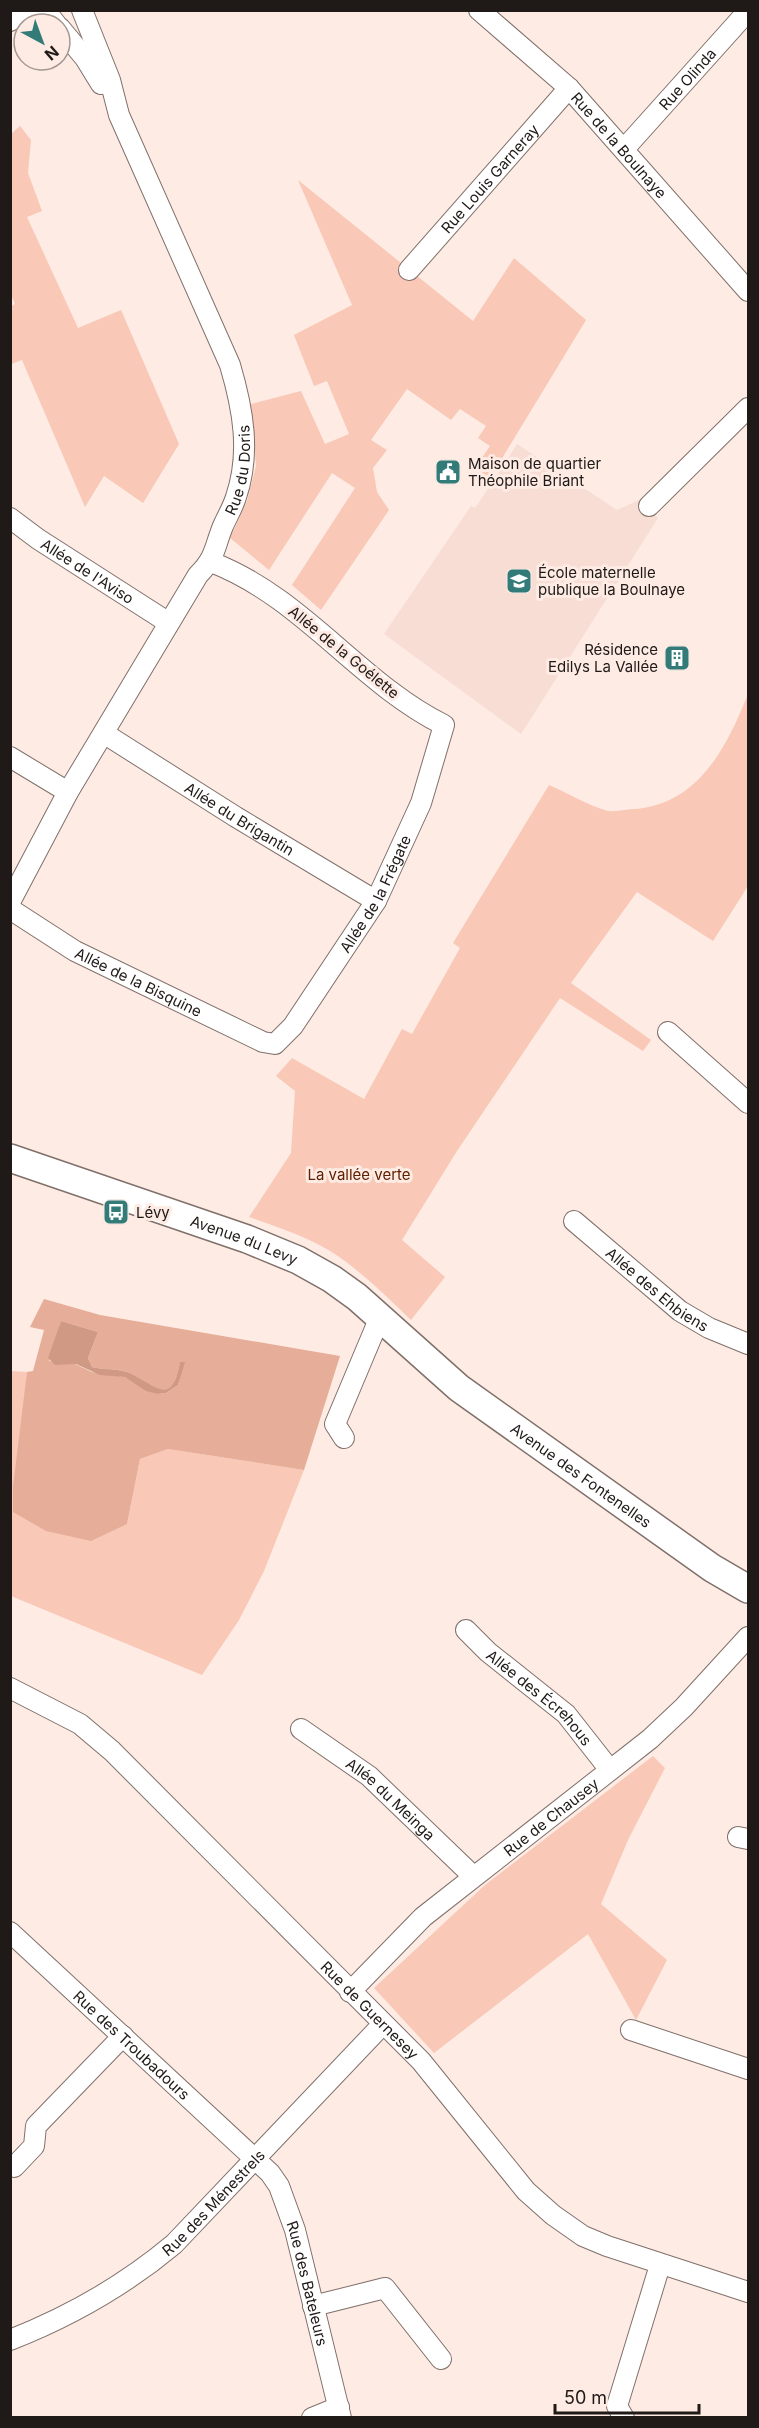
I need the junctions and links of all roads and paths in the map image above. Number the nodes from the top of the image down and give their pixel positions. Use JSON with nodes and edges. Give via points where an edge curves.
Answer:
{"nodes":[{"id":1,"x":28,"y":10,"type":"edge"},
{"id":2,"x":82,"y":10,"type":"edge"},
{"id":3,"x":479,"y":10,"type":"edge"},
{"id":4,"x":748,"y":11,"type":"edge"},
{"id":5,"x":10,"y":21,"type":"edge"},
{"id":6,"x":72,"y":42,"type":"edge"},
{"id":7,"x":569,"y":88,"type":"junction"},
{"id":8,"x":119,"y":115,"type":"junction"},
{"id":9,"x":625,"y":148,"type":"junction"},
{"id":10,"x":409,"y":270,"type":"dead end"},
{"id":11,"x":748,"y":291,"type":"edge"},
{"id":12,"x":748,"y":408,"type":"edge"},
{"id":13,"x":649,"y":506,"type":"dead end"},
{"id":14,"x":10,"y":518,"type":"edge"},
{"id":15,"x":211,"y":562,"type":"junction"},
{"id":16,"x":169,"y":623,"type":"junction"},
{"id":17,"x":444,"y":725,"type":"joint"},
{"id":18,"x":105,"y":734,"type":"junction"},
{"id":19,"x":10,"y":757,"type":"edge"},
{"id":20,"x":68,"y":792,"type":"junction"},
{"id":21,"x":376,"y":901,"type":"junction"},
{"id":22,"x":10,"y":902,"type":"edge"},
{"id":23,"x":10,"y":909,"type":"edge"},
{"id":24,"x":668,"y":1032,"type":"dead end"},
{"id":25,"x":275,"y":1044,"type":"joint"},
{"id":26,"x":748,"y":1103,"type":"edge"},
{"id":27,"x":10,"y":1158,"type":"edge"},
{"id":28,"x":574,"y":1221,"type":"dead end"},
{"id":29,"x":380,"y":1317,"type":"junction"},
{"id":30,"x":748,"y":1344,"type":"edge"},
{"id":31,"x":418,"y":1352,"type":"joint"},
{"id":32,"x":344,"y":1438,"type":"dead end"},
{"id":33,"x":748,"y":1589,"type":"edge"},
{"id":34,"x":466,"y":1630,"type":"dead end"},
{"id":35,"x":748,"y":1637,"type":"edge"},
{"id":36,"x":10,"y":1688,"type":"edge"},
{"id":37,"x":301,"y":1729,"type":"dead end"},
{"id":38,"x":610,"y":1770,"type":"junction"},
{"id":39,"x":473,"y":1876,"type":"junction"},
{"id":40,"x":10,"y":1932,"type":"edge"},
{"id":41,"x":350,"y":1992,"type":"junction"},
{"id":42,"x":383,"y":2024,"type":"junction"},
{"id":43,"x":631,"y":2030,"type":"dead end"},
{"id":44,"x":123,"y":2036,"type":"junction"},
{"id":45,"x":748,"y":2069,"type":"edge"},
{"id":46,"x":254,"y":2159,"type":"junction"},
{"id":47,"x":14,"y":2167,"type":"dead end"},
{"id":48,"x":660,"y":2265,"type":"junction"},
{"id":49,"x":748,"y":2292,"type":"edge"},
{"id":50,"x":313,"y":2306,"type":"junction"},
{"id":51,"x":10,"y":2340,"type":"edge"},
{"id":52,"x":441,"y":2359,"type":"dead end"},
{"id":53,"x":340,"y":2412,"type":"edge"},
{"id":54,"x":312,"y":2418,"type":"edge"},
{"id":55,"x":624,"y":2418,"type":"edge"}],
"edges":[{"from":1,"to":5,"type":"street"},
{"from":2,"to":8,"type":"street","name":"Rue du Doris","via":[[110,80]]},
{"from":3,"to":7,"type":"street","name":"Rue de la Boulnaye"},
{"from":4,"to":9,"type":"street","name":"Rue Olinda"},
{"from":6,"to":8,"type":"street"},
{"from":7,"to":9,"type":"street","name":"Rue de la Boulnaye"},
{"from":7,"to":10,"type":"street","name":"Rue Louis Garneray"},
{"from":8,"to":15,"type":"street","name":"Rue du Doris","via":[[230,365],[241,400],[244,462],[236,498]]},
{"from":9,"to":11,"type":"street","name":"Rue de la Boulnaye"},
{"from":12,"to":13,"type":"street"},
{"from":14,"to":16,"type":"street","name":"Allée de l'Aviso"},
{"from":15,"to":16,"type":"street","name":"Rue du Doris","via":[[198,575]]},
{"from":15,"to":17,"type":"street","name":"Allée de la Goélette","via":[[291,608],[381,684],[423,715]]},
{"from":16,"to":18,"type":"street","name":"Rue du Doris"},
{"from":17,"to":21,"type":"street","name":"Allée de la Frégate","via":[[421,803]]},
{"from":18,"to":20,"type":"street","name":"Rue du Doris"},
{"from":18,"to":21,"type":"street","name":"Allée du Brigantin"},
{"from":19,"to":20,"type":"street"},
{"from":20,"to":22,"type":"street","name":"Rue du Doris"},
{"from":21,"to":25,"type":"street","name":"Allée de la Frégate","via":[[293,1026]]},
{"from":23,"to":25,"type":"street","name":"Allée de la Bisquine","via":[[84,956],[263,1042]]},
{"from":24,"to":26,"type":"street"},
{"from":27,"to":29,"type":"street","name":"Avenue du Levy","via":[[298,1260],[332,1279]]},
{"from":28,"to":30,"type":"street","name":"Allée des Ehbiens","via":[[680,1311],[709,1329]]},
{"from":29,"to":31,"type":"street","name":"Avenue du Levy"},
{"from":29,"to":32,"type":"street","via":[[335,1424]]},
{"from":31,"to":33,"type":"street","name":"Avenue des Fontenelles","via":[[523,1435],[712,1568]]},
{"from":34,"to":38,"type":"street","name":"Allée des Écrehous","via":[[566,1714]]},
{"from":35,"to":38,"type":"street","name":"Rue de Chausey","via":[[684,1707]]},
{"from":36,"to":41,"type":"street","name":"Rue de Guernesey","via":[[80,1724],[112,1751]]},
{"from":37,"to":39,"type":"street","name":"Allée du Meinga","via":[[369,1776]]},
{"from":38,"to":39,"type":"street","name":"Rue de Chausey"},
{"from":39,"to":41,"type":"street","name":"Rue de Chausey","via":[[423,1917]]},
{"from":40,"to":44,"type":"street","name":"Rue des Troubadours"},
{"from":41,"to":42,"type":"street","name":"Rue de Guernesey"},
{"from":42,"to":46,"type":"street","name":"Rue des Ménestrels"},
{"from":42,"to":48,"type":"street","name":"Rue de Guernesey","via":[[452,2097],[526,2191],[553,2216],[583,2236]]},
{"from":43,"to":45,"type":"street"},
{"from":44,"to":46,"type":"street","name":"Rue des Troubadours"},
{"from":44,"to":47,"type":"street","via":[[36,2126],[34,2146]]},
{"from":46,"to":50,"type":"street","name":"Rue des Bateleurs","via":[[279,2186],[295,2230]]},
{"from":46,"to":51,"type":"street","name":"Rue des Ménestrels","via":[[174,2244],[142,2271],[101,2298]]},
{"from":48,"to":49,"type":"street","name":"Rue de Guernesey"},
{"from":48,"to":55,"type":"street","via":[[617,2406]]},
{"from":50,"to":52,"type":"street","via":[[385,2288]]},
{"from":50,"to":53,"type":"street","name":"Rue des Bateleurs"},
{"from":53,"to":54,"type":"street"}]}
